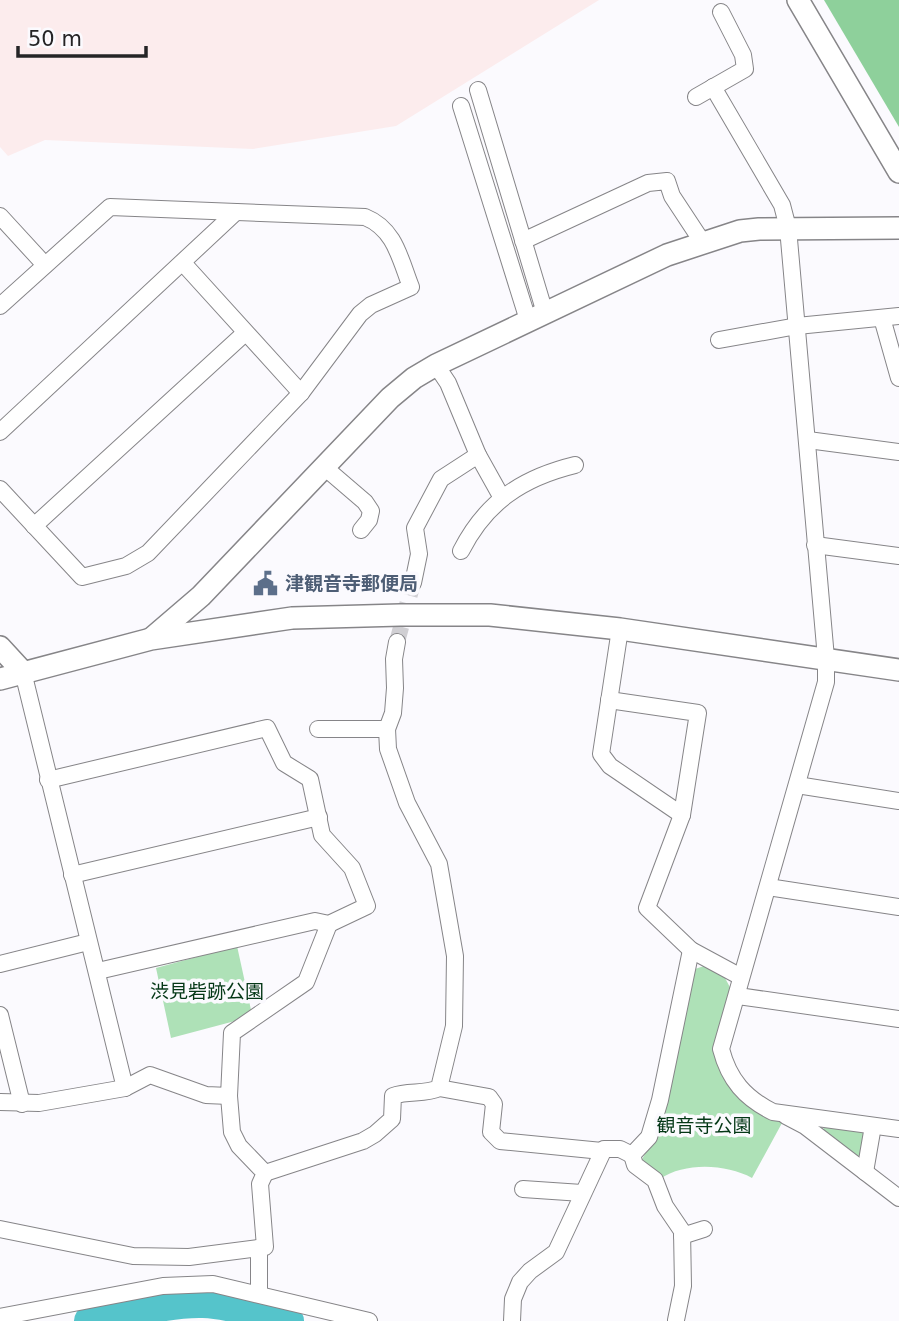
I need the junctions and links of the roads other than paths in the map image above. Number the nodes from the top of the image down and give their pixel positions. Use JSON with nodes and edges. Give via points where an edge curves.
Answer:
{"nodes":[{"id":1,"x":798,"y":0,"type":"edge"},
{"id":2,"x":720,"y":12,"type":"dead end"},
{"id":3,"x":713,"y":88,"type":"junction"},
{"id":4,"x":478,"y":90,"type":"dead end"},
{"id":5,"x":696,"y":97,"type":"dead end"},
{"id":6,"x":461,"y":106,"type":"dead end"},
{"id":7,"x":899,"y":172,"type":"edge"},
{"id":8,"x":236,"y":212,"type":"junction"},
{"id":9,"x":0,"y":216,"type":"edge"},
{"id":10,"x":788,"y":228,"type":"junction"},
{"id":11,"x":899,"y":228,"type":"edge"},
{"id":12,"x":523,"y":241,"type":"junction"},
{"id":13,"x":703,"y":243,"type":"junction"},
{"id":14,"x":183,"y":263,"type":"junction"},
{"id":15,"x":44,"y":265,"type":"junction"},
{"id":16,"x":0,"y":306,"type":"edge"},
{"id":17,"x":899,"y":316,"type":"edge"},
{"id":18,"x":536,"y":317,"type":"junction"},
{"id":19,"x":882,"y":318,"type":"junction"},
{"id":20,"x":797,"y":326,"type":"junction"},
{"id":21,"x":245,"y":333,"type":"junction"},
{"id":22,"x":719,"y":340,"type":"dead end"},
{"id":23,"x":436,"y":365,"type":"junction"},
{"id":24,"x":899,"y":378,"type":"edge"},
{"id":25,"x":301,"y":393,"type":"junction"},
{"id":26,"x":0,"y":432,"type":"edge"},
{"id":27,"x":808,"y":440,"type":"junction"},
{"id":28,"x":899,"y":452,"type":"edge"},
{"id":29,"x":478,"y":455,"type":"junction"},
{"id":30,"x":323,"y":466,"type":"junction"},
{"id":31,"x":575,"y":466,"type":"dead end"},
{"id":32,"x":0,"y":489,"type":"edge"},
{"id":33,"x":502,"y":498,"type":"junction"},
{"id":34,"x":34,"y":526,"type":"junction"},
{"id":35,"x":361,"y":530,"type":"dead end"},
{"id":36,"x":815,"y":545,"type":"junction"},
{"id":37,"x":461,"y":551,"type":"dead end"},
{"id":38,"x":899,"y":556,"type":"edge"},
{"id":39,"x":412,"y":583,"type":"tunnel mouth"},
{"id":40,"x":620,"y":629,"type":"junction"},
{"id":41,"x":151,"y":639,"type":"junction"},
{"id":42,"x":397,"y":642,"type":"tunnel mouth"},
{"id":43,"x":0,"y":647,"type":"edge"},
{"id":44,"x":826,"y":658,"type":"junction"},
{"id":45,"x":899,"y":670,"type":"edge"},
{"id":46,"x":23,"y":672,"type":"junction"},
{"id":47,"x":0,"y":678,"type":"edge"},
{"id":48,"x":609,"y":700,"type":"junction"},
{"id":49,"x":318,"y":729,"type":"dead end"},
{"id":50,"x":387,"y":729,"type":"junction"},
{"id":51,"x":48,"y":780,"type":"junction"},
{"id":52,"x":797,"y":785,"type":"junction"},
{"id":53,"x":899,"y":801,"type":"edge"},
{"id":54,"x":682,"y":815,"type":"junction"},
{"id":55,"x":319,"y":817,"type":"junction"},
{"id":56,"x":72,"y":875,"type":"junction"},
{"id":57,"x":768,"y":887,"type":"junction"},
{"id":58,"x":899,"y":907,"type":"edge"},
{"id":59,"x":329,"y":924,"type":"junction"},
{"id":60,"x":88,"y":942,"type":"junction"},
{"id":61,"x":691,"y":950,"type":"junction"},
{"id":62,"x":0,"y":964,"type":"edge"},
{"id":63,"x":98,"y":971,"type":"junction"},
{"id":64,"x":741,"y":977,"type":"junction"},
{"id":65,"x":738,"y":996,"type":"junction"},
{"id":66,"x":0,"y":1015,"type":"edge"},
{"id":67,"x":899,"y":1019,"type":"edge"},
{"id":68,"x":125,"y":1088,"type":"junction"},
{"id":69,"x":439,"y":1088,"type":"junction"},
{"id":70,"x":229,"y":1096,"type":"junction"},
{"id":71,"x":0,"y":1102,"type":"edge"},
{"id":72,"x":22,"y":1104,"type":"junction"},
{"id":73,"x":784,"y":1115,"type":"junction"},
{"id":74,"x":873,"y":1126,"type":"junction"},
{"id":75,"x":899,"y":1129,"type":"edge"},
{"id":76,"x":602,"y":1151,"type":"junction"},
{"id":77,"x":632,"y":1155,"type":"junction"},
{"id":78,"x":865,"y":1172,"type":"junction"},
{"id":79,"x":265,"y":1173,"type":"junction"},
{"id":80,"x":523,"y":1189,"type":"dead end"},
{"id":81,"x":582,"y":1193,"type":"junction"},
{"id":82,"x":899,"y":1198,"type":"edge"},
{"id":83,"x":0,"y":1229,"type":"edge"},
{"id":84,"x":704,"y":1229,"type":"dead end"},
{"id":85,"x":682,"y":1236,"type":"junction"},
{"id":86,"x":259,"y":1248,"type":"junction"},
{"id":87,"x":259,"y":1293,"type":"junction"},
{"id":88,"x":0,"y":1317,"type":"edge"},
{"id":89,"x":676,"y":1320,"type":"edge"},
{"id":90,"x":369,"y":1321,"type":"edge"},
{"id":91,"x":512,"y":1321,"type":"edge"}],
"edges":[{"from":1,"to":7,"type":"street"},
{"from":2,"to":3,"type":"street","via":[[743,55],[745,69]]},
{"from":3,"to":5,"type":"street"},
{"from":3,"to":10,"type":"street","via":[[782,205]]},
{"from":4,"to":12,"type":"street"},
{"from":6,"to":18,"type":"street"},
{"from":8,"to":14,"type":"street"},
{"from":8,"to":15,"type":"street","via":[[110,207]]},
{"from":8,"to":25,"type":"street","via":[[365,217],[389,234],[411,287],[360,314]]},
{"from":9,"to":15,"type":"street"},
{"from":10,"to":11,"type":"street"},
{"from":10,"to":13,"type":"street","via":[[740,231]]},
{"from":10,"to":20,"type":"street"},
{"from":12,"to":13,"type":"street","via":[[648,183],[667,181]]},
{"from":12,"to":18,"type":"street"},
{"from":13,"to":18,"type":"street"},
{"from":14,"to":21,"type":"street"},
{"from":14,"to":26,"type":"street"},
{"from":15,"to":16,"type":"street"},
{"from":17,"to":19,"type":"street"},
{"from":18,"to":23,"type":"street"},
{"from":19,"to":20,"type":"street"},
{"from":19,"to":24,"type":"street"},
{"from":20,"to":22,"type":"street"},
{"from":20,"to":27,"type":"street"},
{"from":21,"to":25,"type":"street"},
{"from":21,"to":34,"type":"street"},
{"from":23,"to":29,"type":"street","via":[[449,383]]},
{"from":23,"to":30,"type":"street","via":[[390,398]]},
{"from":25,"to":34,"type":"street","via":[[134,563],[82,576]]},
{"from":27,"to":28,"type":"street"},
{"from":27,"to":36,"type":"street"},
{"from":29,"to":33,"type":"street"},
{"from":29,"to":39,"type":"street","via":[[441,479],[415,528],[419,554]]},
{"from":30,"to":35,"type":"street","via":[[371,511]]},
{"from":30,"to":41,"type":"street","via":[[201,596]]},
{"from":31,"to":33,"type":"street","via":[[526,482]]},
{"from":32,"to":34,"type":"street"},
{"from":33,"to":37,"type":"street","via":[[477,524]]},
{"from":36,"to":38,"type":"street"},
{"from":36,"to":44,"type":"street"},
{"from":40,"to":41,"type":"street","via":[[490,615],[400,615],[292,618]]},
{"from":40,"to":44,"type":"street"},
{"from":40,"to":48,"type":"street"},
{"from":41,"to":46,"type":"street"},
{"from":42,"to":50,"type":"street","via":[[394,701]]},
{"from":43,"to":46,"type":"street"},
{"from":44,"to":45,"type":"street"},
{"from":44,"to":52,"type":"street","via":[[826,682]]},
{"from":46,"to":47,"type":"street"},
{"from":46,"to":51,"type":"street"},
{"from":48,"to":54,"type":"street","via":[[601,754],[610,766]]},
{"from":48,"to":54,"type":"street","via":[[698,713]]},
{"from":49,"to":50,"type":"street"},
{"from":50,"to":69,"type":"street","via":[[393,767],[439,864],[455,956],[454,1027]]},
{"from":51,"to":55,"type":"street","via":[[267,728],[284,763],[310,779]]},
{"from":51,"to":56,"type":"street"},
{"from":52,"to":53,"type":"street"},
{"from":52,"to":57,"type":"street"},
{"from":54,"to":61,"type":"street","via":[[647,908]]},
{"from":55,"to":56,"type":"street"},
{"from":55,"to":59,"type":"street","via":[[322,835],[352,868],[368,906]]},
{"from":56,"to":60,"type":"street"},
{"from":57,"to":58,"type":"street"},
{"from":57,"to":64,"type":"street"},
{"from":59,"to":63,"type":"street","via":[[315,920]]},
{"from":59,"to":70,"type":"street","via":[[306,982],[232,1034]]},
{"from":60,"to":62,"type":"street"},
{"from":60,"to":63,"type":"street"},
{"from":61,"to":64,"type":"street"},
{"from":61,"to":77,"type":"street","via":[[660,1100],[649,1138]]},
{"from":63,"to":68,"type":"street"},
{"from":64,"to":65,"type":"street"},
{"from":65,"to":67,"type":"street"},
{"from":65,"to":73,"type":"street","via":[[721,1049],[728,1070],[748,1098]]},
{"from":66,"to":72,"type":"street"},
{"from":68,"to":70,"type":"street","via":[[150,1075],[205,1095]]},
{"from":68,"to":72,"type":"street"},
{"from":69,"to":76,"type":"street","via":[[489,1097],[494,1104],[491,1132],[500,1141]]},
{"from":69,"to":79,"type":"street","via":[[393,1096],[392,1119],[363,1142]]},
{"from":70,"to":79,"type":"street","via":[[232,1132]]},
{"from":71,"to":72,"type":"street"},
{"from":73,"to":74,"type":"street"},
{"from":73,"to":78,"type":"street"},
{"from":74,"to":75,"type":"street"},
{"from":74,"to":78,"type":"street"},
{"from":76,"to":77,"type":"street","via":[[620,1149]]},
{"from":76,"to":81,"type":"street"},
{"from":77,"to":85,"type":"street","via":[[635,1166],[655,1180]]},
{"from":78,"to":82,"type":"street"},
{"from":79,"to":86,"type":"street","via":[[260,1184],[265,1247]]},
{"from":80,"to":81,"type":"street"},
{"from":81,"to":91,"type":"street","via":[[556,1252],[520,1282]]},
{"from":83,"to":86,"type":"street","via":[[133,1256]]},
{"from":84,"to":85,"type":"street"},
{"from":85,"to":89,"type":"street","via":[[683,1286]]},
{"from":86,"to":87,"type":"street"},
{"from":87,"to":88,"type":"street","via":[[213,1284],[163,1286]]},
{"from":87,"to":90,"type":"street"}]}
